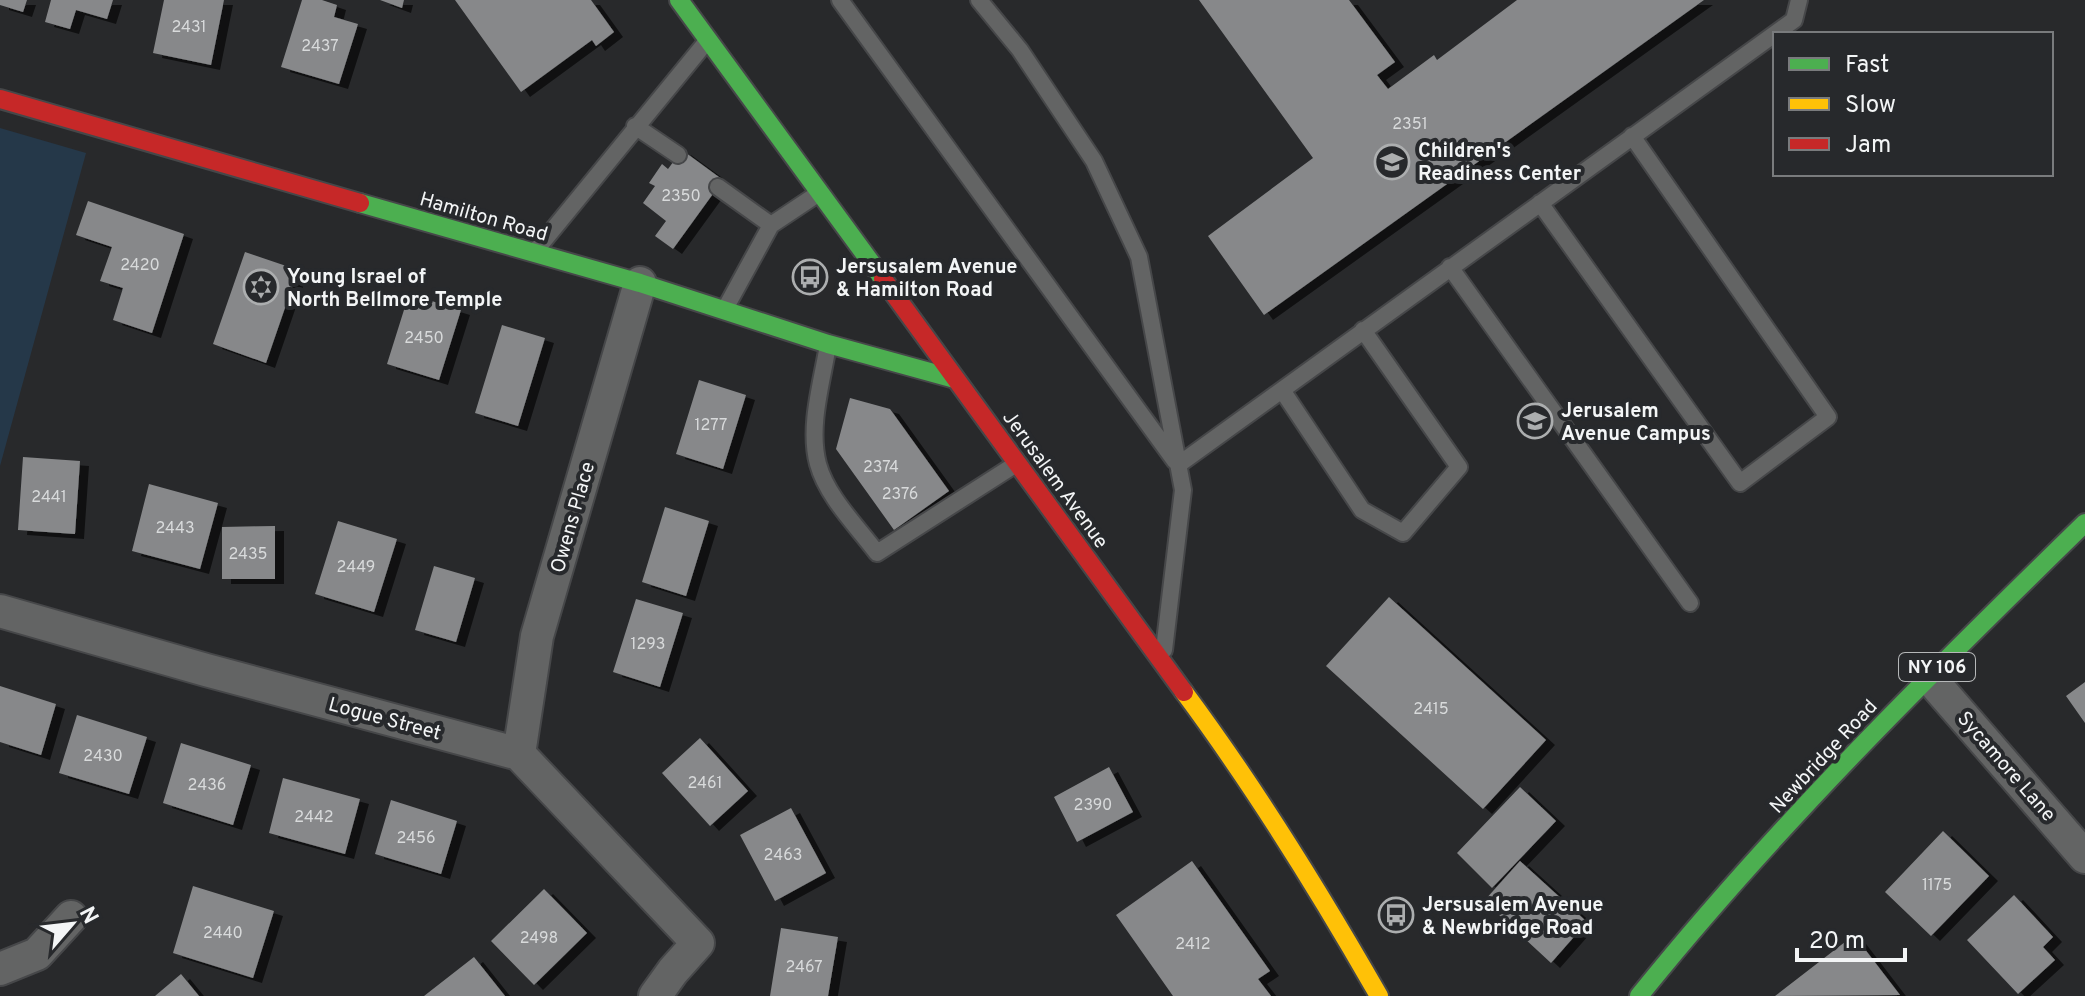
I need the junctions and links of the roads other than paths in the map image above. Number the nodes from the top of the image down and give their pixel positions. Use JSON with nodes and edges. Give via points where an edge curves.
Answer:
{"nodes":[{"id":1,"x":679,"y":0,"type":"edge"},
{"id":2,"x":840,"y":0,"type":"edge"},
{"id":3,"x":979,"y":0,"type":"edge"},
{"id":4,"x":1799,"y":0,"type":"edge"},
{"id":5,"x":1777,"y":32,"type":"edge"},
{"id":6,"x":1773,"y":35,"type":"edge"},
{"id":7,"x":708,"y":40,"type":"junction"},
{"id":8,"x":0,"y":99,"type":"edge"},
{"id":9,"x":635,"y":126,"type":"junction"},
{"id":10,"x":1632,"y":136,"type":"junction"},
{"id":11,"x":678,"y":155,"type":"dead end"},
{"id":12,"x":718,"y":187,"type":"dead end"},
{"id":13,"x":820,"y":193,"type":"junction"},
{"id":14,"x":1540,"y":203,"type":"junction"},
{"id":15,"x":771,"y":225,"type":"junction"},
{"id":16,"x":534,"y":253,"type":"junction"},
{"id":17,"x":1450,"y":267,"type":"junction"},
{"id":18,"x":640,"y":283,"type":"junction"},
{"id":19,"x":725,"y":310,"type":"junction"},
{"id":20,"x":1363,"y":330,"type":"junction"},
{"id":21,"x":828,"y":344,"type":"junction"},
{"id":22,"x":955,"y":379,"type":"junction"},
{"id":23,"x":1282,"y":390,"type":"junction"},
{"id":24,"x":1017,"y":463,"type":"junction"},
{"id":25,"x":1178,"y":465,"type":"junction"},
{"id":26,"x":2085,"y":523,"type":"edge"},
{"id":27,"x":1690,"y":603,"type":"dead end"},
{"id":28,"x":0,"y":611,"type":"edge"},
{"id":29,"x":1162,"y":662,"type":"junction"},
{"id":30,"x":1928,"y":676,"type":"junction"},
{"id":31,"x":519,"y":754,"type":"junction"},
{"id":32,"x":2085,"y":857,"type":"edge"},
{"id":33,"x":71,"y":917,"type":"dead end"},
{"id":34,"x":0,"y":969,"type":"edge"},
{"id":35,"x":655,"y":996,"type":"edge"},
{"id":36,"x":1379,"y":996,"type":"edge"},
{"id":37,"x":1639,"y":996,"type":"edge"}],
"edges":[{"from":1,"to":7,"type":"main road","name":"Jerusalem Avenue"},
{"from":2,"to":25,"type":"lane"},
{"from":3,"to":25,"type":"lane","via":[[1020,50],[1094,161],[1139,257]]},
{"from":4,"to":5,"type":"lane","via":[[1794,20]]},
{"from":6,"to":10,"type":"lane"},
{"from":7,"to":9,"type":"lane"},
{"from":7,"to":13,"type":"main road","name":"Jerusalem Avenue"},
{"from":8,"to":16,"type":"main road","name":"Hamilton Road"},
{"from":9,"to":11,"type":"lane"},
{"from":9,"to":16,"type":"lane"},
{"from":10,"to":14,"type":"lane"},
{"from":10,"to":14,"type":"lane","via":[[1828,417],[1740,483]]},
{"from":12,"to":15,"type":"lane"},
{"from":13,"to":15,"type":"lane"},
{"from":13,"to":22,"type":"main road","name":"Jerusalem Avenue"},
{"from":14,"to":17,"type":"lane"},
{"from":15,"to":19,"type":"lane"},
{"from":16,"to":18,"type":"main road","name":"Hamilton Road"},
{"from":17,"to":20,"type":"lane"},
{"from":17,"to":27,"type":"lane"},
{"from":18,"to":19,"type":"main road","name":"Hamilton Road"},
{"from":18,"to":31,"type":"street","name":"Owens Place","via":[[537,636]]},
{"from":19,"to":21,"type":"main road","name":"Hamilton Road"},
{"from":20,"to":23,"type":"lane"},
{"from":20,"to":23,"type":"lane","via":[[1459,467],[1403,533],[1362,510]]},
{"from":21,"to":22,"type":"main road","name":"Hamilton Road"},
{"from":21,"to":24,"type":"lane","via":[[814,436],[818,464],[830,491],[877,553]]},
{"from":22,"to":24,"type":"main road","name":"Jerusalem Avenue"},
{"from":23,"to":25,"type":"lane"},
{"from":24,"to":29,"type":"main road","name":"Jerusalem Avenue"},
{"from":25,"to":29,"type":"lane","via":[[1183,490]]},
{"from":26,"to":30,"type":"main road","name":"Newbridge Road","number":"NY 106"},
{"from":28,"to":31,"type":"street","name":"Logue Street"},
{"from":29,"to":36,"type":"main road","name":"Jerusalem Avenue","via":[[1312,880]]},
{"from":30,"to":32,"type":"street","name":"Sycamore Lane"},
{"from":30,"to":37,"type":"main road","name":"Newbridge Road","number":"NY 106","via":[[1704,915]]},
{"from":31,"to":35,"type":"street","via":[[698,943]]},
{"from":33,"to":34,"type":"street","via":[[37,954]]}]}
